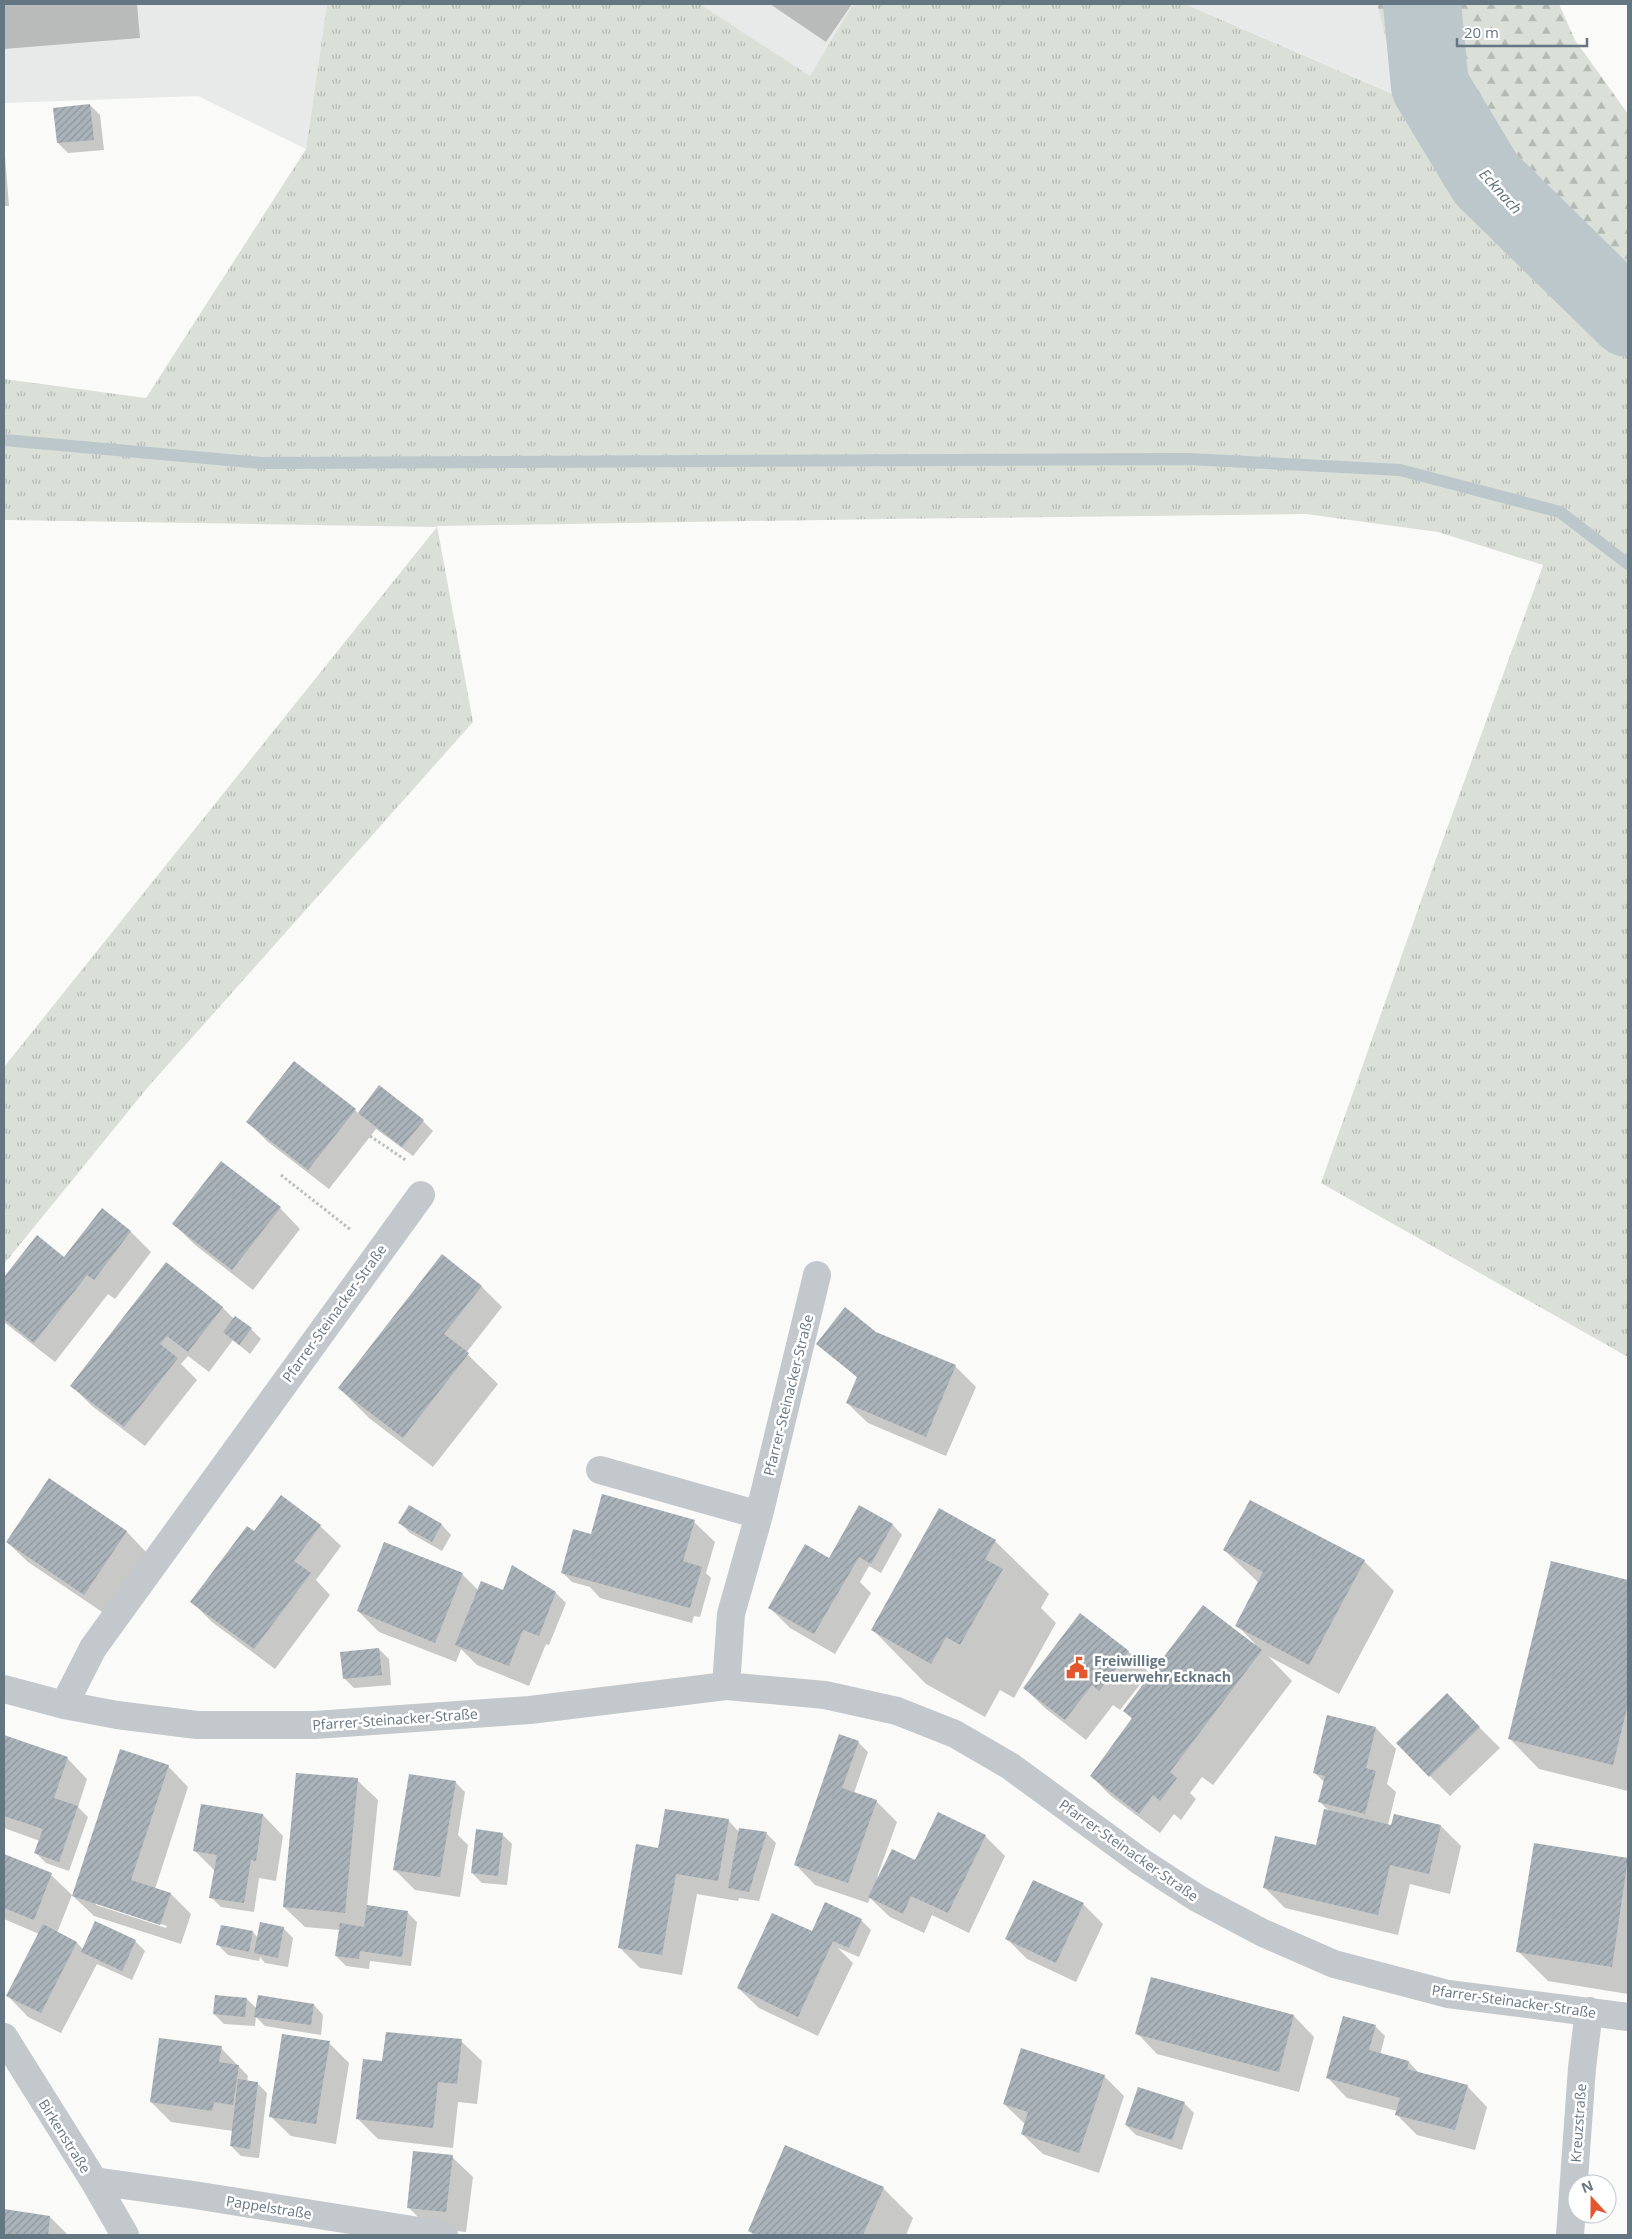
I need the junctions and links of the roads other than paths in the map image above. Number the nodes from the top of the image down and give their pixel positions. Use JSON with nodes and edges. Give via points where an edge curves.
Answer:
{"nodes":[{"id":1,"x":421,"y":1195,"type":"dead end"},
{"id":2,"x":817,"y":1275,"type":"dead end"},
{"id":3,"x":600,"y":1470,"type":"dead end"},
{"id":4,"x":759,"y":1515,"type":"junction"},
{"id":5,"x":726,"y":1686,"type":"junction"},
{"id":6,"x":4,"y":1689,"type":"edge"},
{"id":7,"x":64,"y":1705,"type":"junction"},
{"id":8,"x":1589,"y":2011,"type":"junction"},
{"id":9,"x":1628,"y":2017,"type":"edge"},
{"id":10,"x":4,"y":2037,"type":"edge"},
{"id":11,"x":94,"y":2182,"type":"junction"},
{"id":12,"x":125,"y":2235,"type":"edge"},
{"id":13,"x":444,"y":2235,"type":"edge"},
{"id":14,"x":1570,"y":2235,"type":"edge"}],
"edges":[{"from":1,"to":7,"type":"street","name":"Pfarrer-Steinacker-Straße","via":[[93,1648]]},
{"from":2,"to":4,"type":"street","name":"Pfarrer-Steinacker-Straße"},
{"from":3,"to":4,"type":"street"},
{"from":4,"to":5,"type":"street","name":"Pfarrer-Steinacker-Straße","via":[[731,1614]]},
{"from":5,"to":7,"type":"street","name":"Pfarrer-Steinacker-Straße","via":[[530,1710],[315,1725],[197,1725]]},
{"from":5,"to":8,"type":"street","name":"Pfarrer-Steinacker-Straße","via":[[825,1694],[896,1711],[955,1734],[1010,1766],[1140,1861],[1197,1898],[1263,1933],[1334,1964],[1448,1994]]},
{"from":6,"to":7,"type":"street","name":"Pfarrer-Steinacker-Straße"},
{"from":8,"to":9,"type":"street","name":"Pfarrer-Steinacker-Straße"},
{"from":8,"to":14,"type":"street","name":"Kreuzstraße"},
{"from":10,"to":11,"type":"street","name":"Birkenstraße"},
{"from":11,"to":12,"type":"street","name":"Birkenstraße"},
{"from":11,"to":13,"type":"street","name":"Pappelstraße","via":[[204,2196]]}]}
